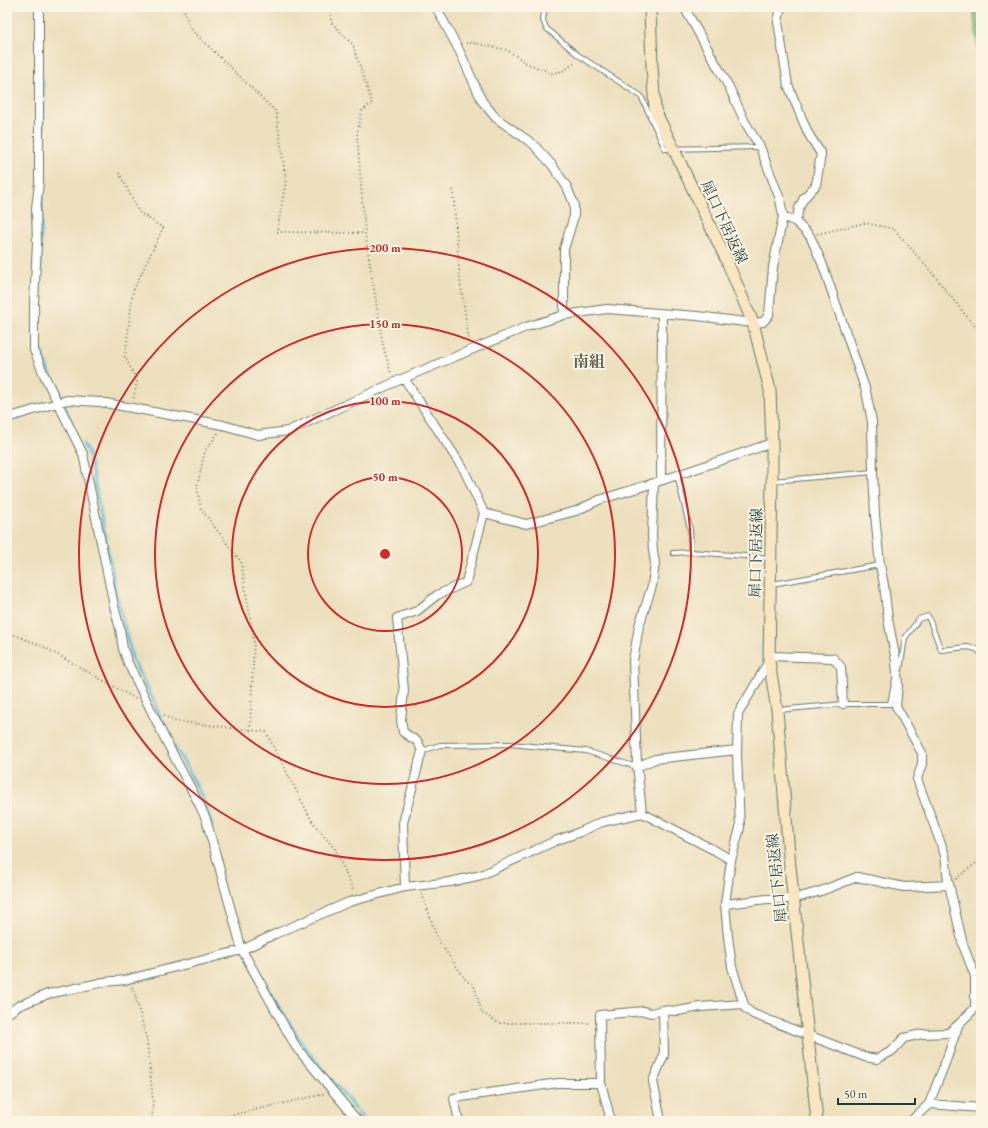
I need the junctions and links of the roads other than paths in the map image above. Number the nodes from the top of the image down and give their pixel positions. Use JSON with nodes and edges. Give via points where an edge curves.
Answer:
{"nodes":[{"id":1,"x":39,"y":7,"type":"edge"},
{"id":2,"x":436,"y":7,"type":"edge"},
{"id":3,"x":545,"y":7,"type":"edge"},
{"id":4,"x":650,"y":7,"type":"edge"},
{"id":5,"x":684,"y":7,"type":"edge"},
{"id":6,"x":781,"y":7,"type":"edge"},
{"id":7,"x":760,"y":147,"type":"junction"},
{"id":8,"x":673,"y":149,"type":"junction"},
{"id":9,"x":783,"y":216,"type":"junction"},
{"id":10,"x":796,"y":222,"type":"junction"},
{"id":11,"x":662,"y":314,"type":"junction"},
{"id":12,"x":564,"y":315,"type":"junction"},
{"id":13,"x":753,"y":323,"type":"junction"},
{"id":14,"x":404,"y":378,"type":"junction"},
{"id":15,"x":58,"y":404,"type":"junction"},
{"id":16,"x":7,"y":418,"type":"edge"},
{"id":17,"x":772,"y":443,"type":"junction"},
{"id":18,"x":873,"y":472,"type":"junction"},
{"id":19,"x":677,"y":475,"type":"junction"},
{"id":20,"x":657,"y":482,"type":"junction"},
{"id":21,"x":772,"y":482,"type":"junction"},
{"id":22,"x":484,"y":513,"type":"junction"},
{"id":23,"x":691,"y":552,"type":"junction"},
{"id":24,"x":673,"y":553,"type":"dead end"},
{"id":25,"x":771,"y":558,"type":"junction"},
{"id":26,"x":880,"y":565,"type":"junction"},
{"id":27,"x":770,"y":584,"type":"junction"},
{"id":28,"x":981,"y":654,"type":"edge"},
{"id":29,"x":769,"y":659,"type":"junction"},
{"id":30,"x":897,"y":667,"type":"junction"},
{"id":31,"x":898,"y":680,"type":"junction"},
{"id":32,"x":843,"y":704,"type":"junction"},
{"id":33,"x":777,"y":710,"type":"junction"},
{"id":34,"x":737,"y":750,"type":"junction"},
{"id":35,"x":422,"y":751,"type":"junction"},
{"id":36,"x":637,"y":767,"type":"junction"},
{"id":37,"x":642,"y":813,"type":"junction"},
{"id":38,"x":731,"y":860,"type":"junction"},
{"id":39,"x":949,"y":885,"type":"junction"},
{"id":40,"x":405,"y":887,"type":"junction"},
{"id":41,"x":793,"y":899,"type":"junction"},
{"id":42,"x":725,"y":904,"type":"junction"},
{"id":43,"x":242,"y":950,"type":"junction"},
{"id":44,"x":743,"y":1004,"type":"junction"},
{"id":45,"x":663,"y":1010,"type":"junction"},
{"id":46,"x":7,"y":1014,"type":"edge"},
{"id":47,"x":958,"y":1025,"type":"junction"},
{"id":48,"x":808,"y":1035,"type":"junction"},
{"id":49,"x":601,"y":1083,"type":"junction"},
{"id":50,"x":929,"y":1104,"type":"junction"},
{"id":51,"x":981,"y":1108,"type":"edge"},
{"id":52,"x":358,"y":1121,"type":"edge"},
{"id":53,"x":459,"y":1121,"type":"edge"},
{"id":54,"x":611,"y":1121,"type":"edge"},
{"id":55,"x":661,"y":1121,"type":"edge"},
{"id":56,"x":817,"y":1121,"type":"edge"},
{"id":57,"x":911,"y":1121,"type":"edge"}],
"edges":[{"from":1,"to":15,"type":"street","via":[[39,183],[36,208],[34,350]]},
{"from":2,"to":12,"type":"street","via":[[482,101],[496,118],[533,144],[567,187],[574,204],[574,216],[564,248]]},
{"from":3,"to":8,"type":"lane","via":[[543,20],[546,28],[582,58],[641,96],[665,150]]},
{"from":4,"to":8,"type":"main road","name":"犀口下居返線","via":[[655,110]]},
{"from":5,"to":7,"type":"street"},
{"from":6,"to":10,"type":"street","via":[[778,22],[788,85],[808,133],[821,154],[816,185],[804,198]]},
{"from":7,"to":8,"type":"lane"},
{"from":7,"to":9,"type":"street","via":[[780,199]]},
{"from":8,"to":13,"type":"main road","name":"犀口下居返線","via":[[726,259]]},
{"from":9,"to":10,"type":"street"},
{"from":9,"to":13,"type":"street","via":[[773,267],[769,315],[763,322]]},
{"from":10,"to":18,"type":"street","via":[[810,236],[822,263],[866,391],[872,422]]},
{"from":11,"to":12,"type":"street","via":[[607,309]]},
{"from":11,"to":13,"type":"street"},
{"from":11,"to":20,"type":"street"},
{"from":12,"to":14,"type":"street","via":[[526,327]]},
{"from":13,"to":17,"type":"main road","name":"犀口下居返線","via":[[770,390]]},
{"from":14,"to":15,"type":"street","via":[[288,431],[258,435],[223,425],[100,402],[67,400]]},
{"from":14,"to":22,"type":"street","via":[[464,470]]},
{"from":15,"to":16,"type":"street"},
{"from":15,"to":43,"type":"street","via":[[84,454],[123,649],[206,819]]},
{"from":17,"to":19,"type":"street"},
{"from":17,"to":21,"type":"main road","name":"犀口下居返線"},
{"from":18,"to":21,"type":"lane"},
{"from":18,"to":26,"type":"street"},
{"from":19,"to":20,"type":"street"},
{"from":19,"to":23,"type":"lane","via":[[690,529]]},
{"from":20,"to":22,"type":"street","via":[[599,500],[576,511],[526,524]]},
{"from":20,"to":36,"type":"street","via":[[652,535],[656,563],[652,586],[639,626],[633,661]]},
{"from":21,"to":25,"type":"main road","name":"犀口下居返線"},
{"from":22,"to":35,"type":"street","via":[[466,582],[437,595],[417,611],[397,618],[404,690],[401,720],[403,732],[418,742]]},
{"from":23,"to":24,"type":"lane"},
{"from":23,"to":25,"type":"lane"},
{"from":25,"to":27,"type":"main road","name":"犀口下居返線"},
{"from":26,"to":27,"type":"lane"},
{"from":26,"to":30,"type":"street"},
{"from":27,"to":29,"type":"main road","name":"犀口下居返線"},
{"from":28,"to":31,"type":"lane","via":[[977,649],[967,647],[941,650],[928,616],[919,619],[905,638]]},
{"from":29,"to":32,"type":"street","via":[[833,658],[841,667]]},
{"from":29,"to":33,"type":"main road","name":"犀口下居返線"},
{"from":29,"to":34,"type":"street","via":[[738,714]]},
{"from":30,"to":31,"type":"street"},
{"from":30,"to":32,"type":"lane","via":[[890,704]]},
{"from":31,"to":39,"type":"street","via":[[896,706],[922,753],[922,764],[917,779],[945,855]]},
{"from":32,"to":33,"type":"lane"},
{"from":33,"to":41,"type":"main road","name":"犀口下居返線"},
{"from":34,"to":36,"type":"street","via":[[655,759]]},
{"from":34,"to":38,"type":"street","via":[[740,828]]},
{"from":35,"to":36,"type":"lane","via":[[440,745],[510,744],[586,751]]},
{"from":35,"to":40,"type":"street","via":[[403,823]]},
{"from":36,"to":37,"type":"street"},
{"from":37,"to":38,"type":"street"},
{"from":37,"to":40,"type":"street","via":[[602,822],[481,876]]},
{"from":38,"to":42,"type":"street"},
{"from":39,"to":41,"type":"street","via":[[904,887],[857,877]]},
{"from":39,"to":47,"type":"street","via":[[963,945],[975,976],[975,1008]]},
{"from":40,"to":43,"type":"street","via":[[350,902]]},
{"from":41,"to":42,"type":"street"},
{"from":41,"to":48,"type":"main road","name":"犀口下居返線"},
{"from":42,"to":44,"type":"street","via":[[732,967]]},
{"from":43,"to":46,"type":"street","via":[[130,979],[48,994],[18,1006]]},
{"from":43,"to":52,"type":"street","via":[[296,1047]]},
{"from":44,"to":45,"type":"street","via":[[678,1011]]},
{"from":44,"to":48,"type":"street","via":[[753,1014]]},
{"from":45,"to":49,"type":"street","via":[[651,1013],[600,1015]]},
{"from":45,"to":55,"type":"street","via":[[664,1055],[653,1081]]},
{"from":47,"to":48,"type":"street","via":[[948,1033],[904,1038],[892,1051],[877,1058],[865,1057]]},
{"from":47,"to":50,"type":"street"},
{"from":48,"to":56,"type":"main road","name":"犀口下居返線"},
{"from":49,"to":53,"type":"street","via":[[558,1083],[454,1098]]},
{"from":49,"to":54,"type":"street"},
{"from":50,"to":51,"type":"street"},
{"from":50,"to":57,"type":"street"}]}
